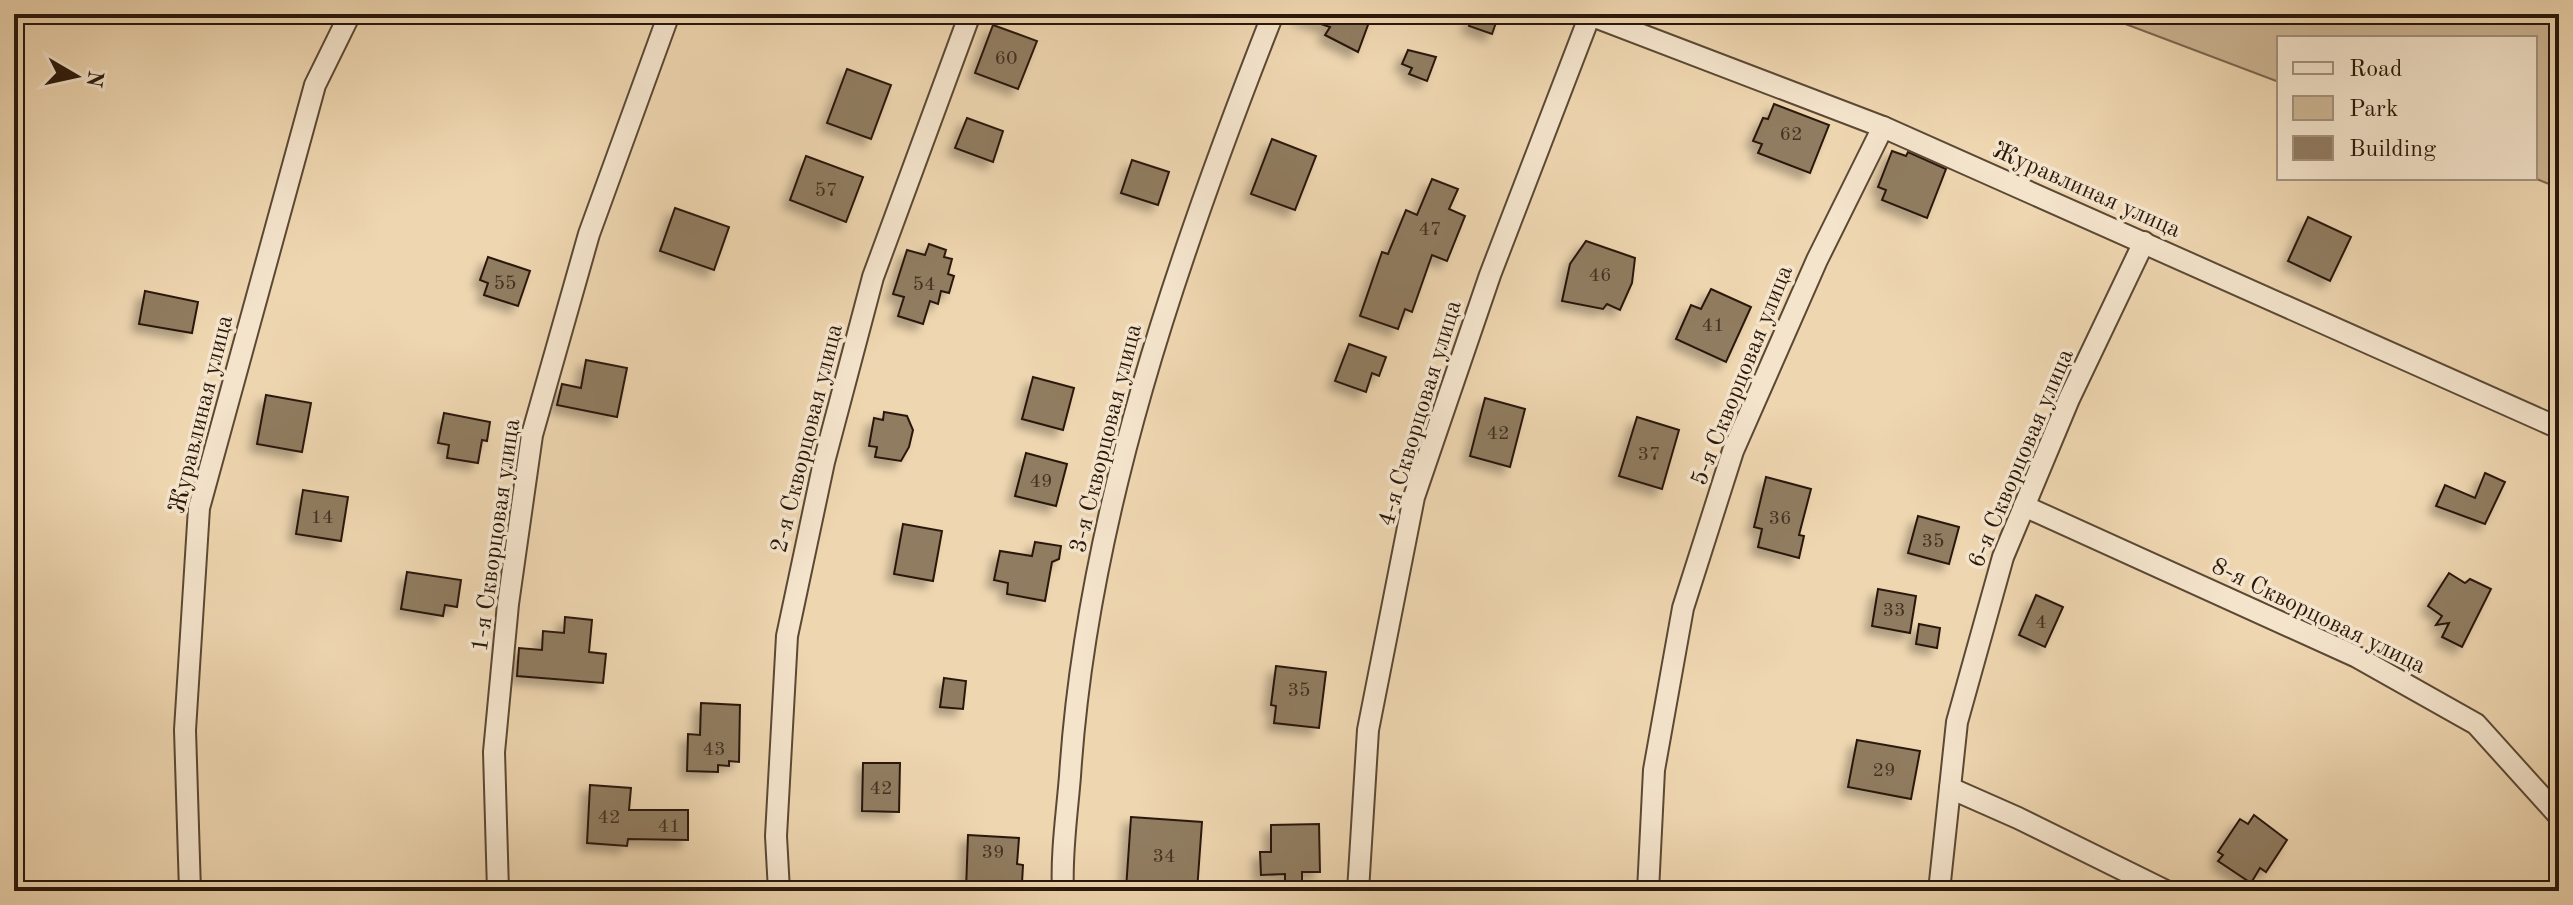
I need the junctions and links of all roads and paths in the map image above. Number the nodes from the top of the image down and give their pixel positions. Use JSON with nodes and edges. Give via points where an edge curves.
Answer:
{"nodes":[{"id":1,"x":350,"y":14,"type":"edge"},
{"id":2,"x":669,"y":14,"type":"edge"},
{"id":3,"x":970,"y":14,"type":"edge"},
{"id":4,"x":1273,"y":14,"type":"edge"},
{"id":5,"x":1589,"y":15,"type":"edge"},
{"id":6,"x":1883,"y":127,"type":"junction"},
{"id":7,"x":2144,"y":242,"type":"junction"},
{"id":8,"x":2559,"y":428,"type":"edge"},
{"id":9,"x":2024,"y":506,"type":"junction"},
{"id":10,"x":1950,"y":788,"type":"junction"},
{"id":11,"x":2559,"y":816,"type":"edge"},
{"id":12,"x":190,"y":891,"type":"edge"},
{"id":13,"x":498,"y":891,"type":"edge"},
{"id":14,"x":779,"y":891,"type":"edge"},
{"id":15,"x":1063,"y":891,"type":"edge"},
{"id":16,"x":1358,"y":891,"type":"edge"},
{"id":17,"x":1648,"y":891,"type":"edge"},
{"id":18,"x":1939,"y":891,"type":"edge"},
{"id":19,"x":2166,"y":891,"type":"edge"}],
"edges":[{"from":1,"to":12,"type":"street","name":"Журавлиная улица","via":[[315,85],[199,508],[185,730]]},
{"from":2,"to":13,"type":"street","name":"1-я Скворцовая улица","via":[[589,234],[532,435],[494,752]]},
{"from":3,"to":14,"type":"street","name":"2-я Скворцовая улица","via":[[873,277],[821,477],[787,636],[776,836]]},
{"from":4,"to":15,"type":"street","name":"3-я Скворцовая улица","via":[[1161,324],[1106,524],[1074,703]]},
{"from":5,"to":6,"type":"street","name":"Журавлиная улица"},
{"from":5,"to":16,"type":"street","name":"4-я Скворцовая улица","via":[[1490,275],[1414,497],[1368,730]]},
{"from":6,"to":7,"type":"street","name":"Журавлиная улица"},
{"from":6,"to":17,"type":"street","name":"5-я Скворцовая улица","via":[[1817,260],[1733,451],[1683,608],[1654,770]]},
{"from":7,"to":8,"type":"street","name":"Журавлиная улица"},
{"from":7,"to":9,"type":"street","name":"6-я Скворцовая улица"},
{"from":9,"to":10,"type":"street","name":"6-я Скворцовая улица","via":[[2003,557],[1957,722]]},
{"from":9,"to":11,"type":"street","name":"8-я Скворцовая улица","via":[[2357,657],[2476,724]]},
{"from":10,"to":18,"type":"street","name":"6-я Скворцовая улица"},
{"from":10,"to":19,"type":"street"}]}
